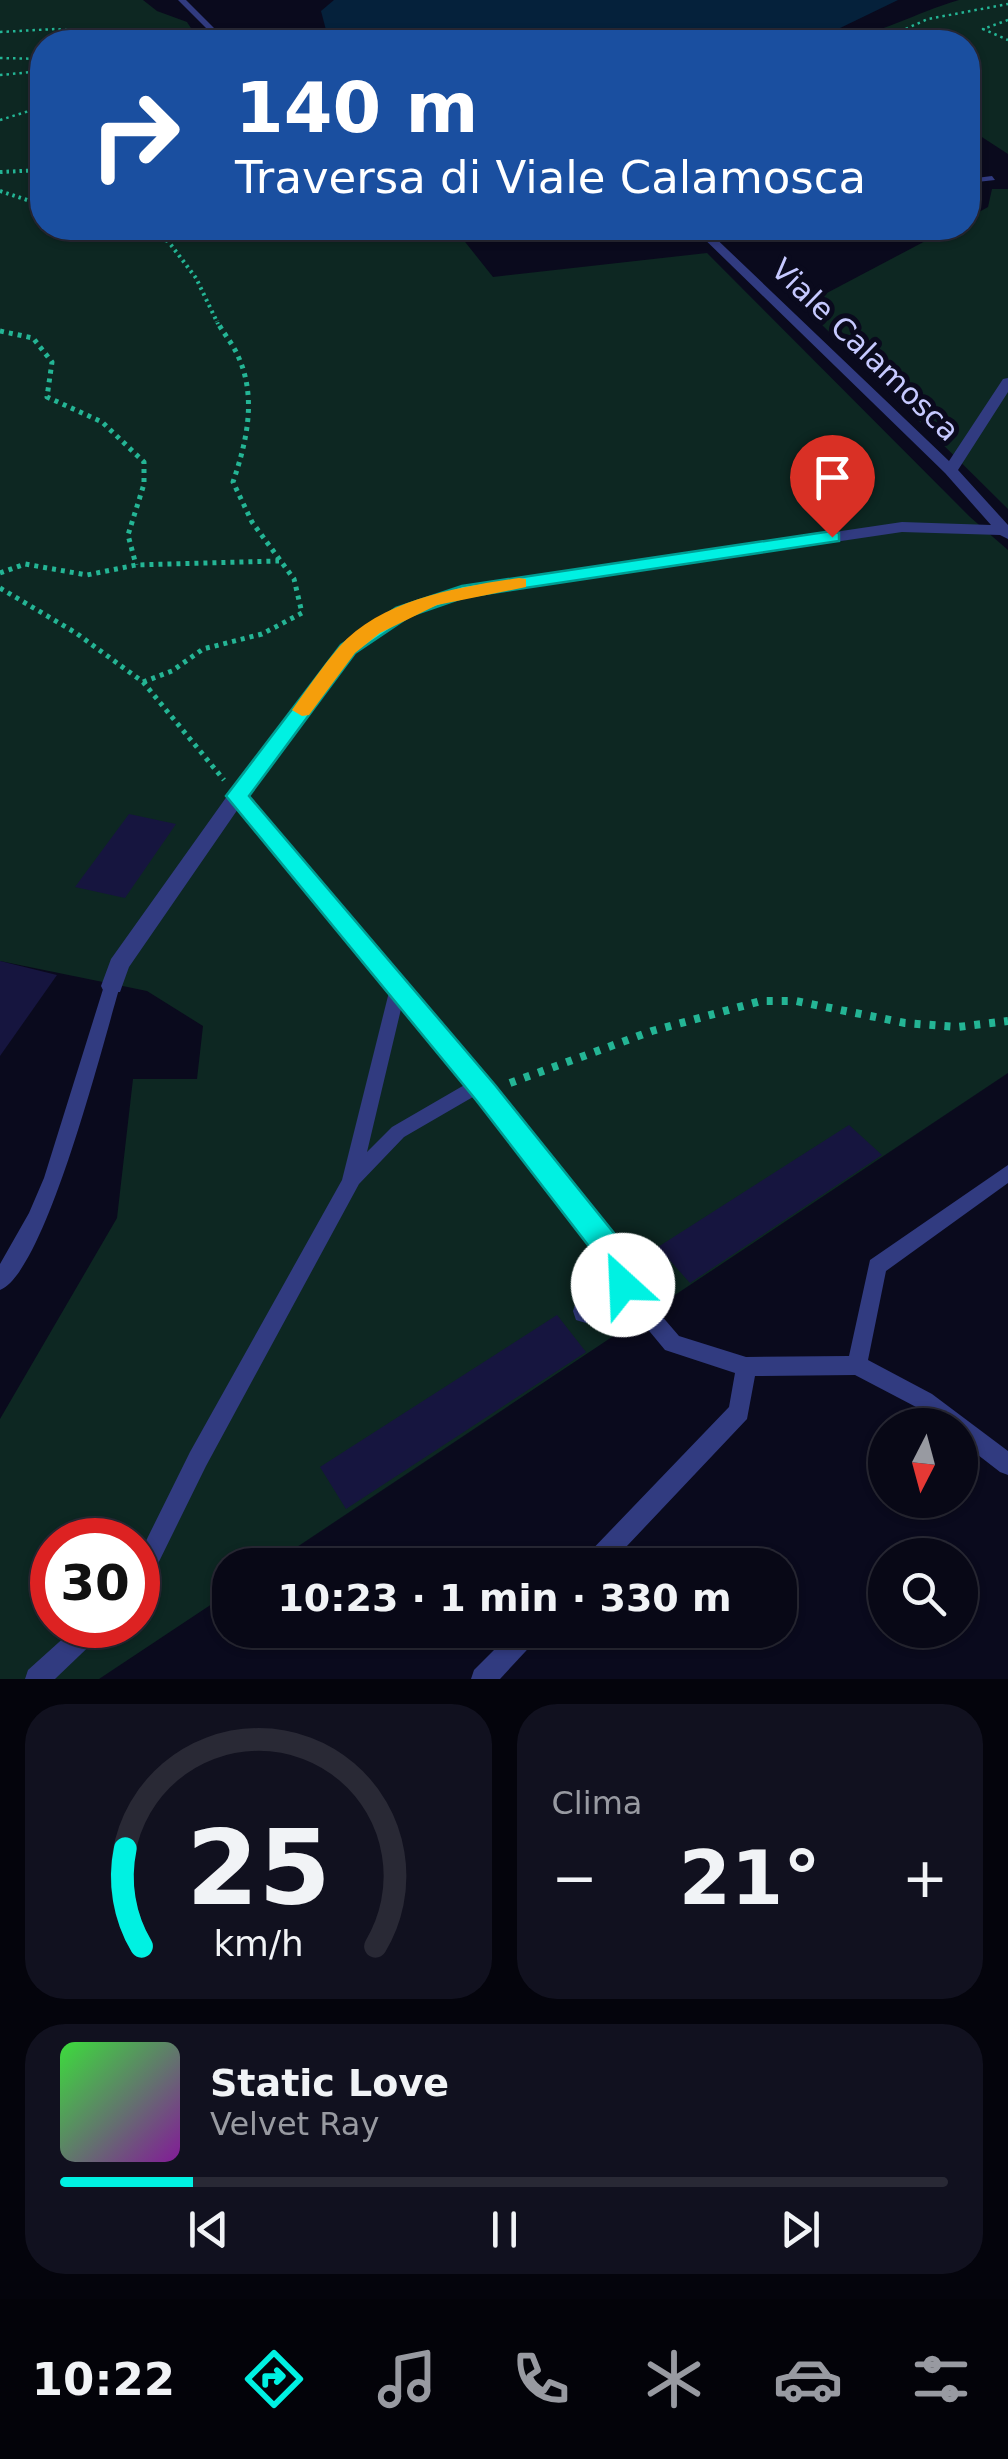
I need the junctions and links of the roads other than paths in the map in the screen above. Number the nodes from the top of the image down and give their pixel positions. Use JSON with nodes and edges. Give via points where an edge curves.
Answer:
{"nodes":[{"id":1,"x":182,"y":0,"type":"edge"},
{"id":2,"x":212,"y":30,"type":"edge"},
{"id":3,"x":992,"y":178,"type":"dead end"},
{"id":4,"x":980,"y":180,"type":"edge"},
{"id":5,"x":711,"y":240,"type":"edge"},
{"id":6,"x":1008,"y":382,"type":"edge"},
{"id":7,"x":950,"y":470,"type":"junction"},
{"id":8,"x":1006,"y":532,"type":"edge"},
{"id":9,"x":237,"y":796,"type":"junction"},
{"id":10,"x":112,"y":986,"type":"joint"},
{"id":11,"x":398,"y":988,"type":"junction"},
{"id":12,"x":482,"y":1089,"type":"junction"},
{"id":13,"x":1008,"y":1173,"type":"edge"},
{"id":14,"x":351,"y":1181,"type":"junction"},
{"id":15,"x":0,"y":1281,"type":"edge"},
{"id":16,"x":623,"y":1285,"type":"junction"},
{"id":17,"x":586,"y":1311,"type":"dead end"},
{"id":18,"x":857,"y":1365,"type":"junction"},
{"id":19,"x":746,"y":1367,"type":"junction"},
{"id":20,"x":934,"y":1408,"type":"edge"},
{"id":21,"x":978,"y":1441,"type":"edge"},
{"id":22,"x":1008,"y":1464,"type":"edge"},
{"id":23,"x":160,"y":1536,"type":"edge"},
{"id":24,"x":608,"y":1548,"type":"edge"},
{"id":25,"x":70,"y":1648,"type":"edge"},
{"id":26,"x":513,"y":1648,"type":"edge"},
{"id":27,"x":37,"y":1679,"type":"edge"},
{"id":28,"x":483,"y":1679,"type":"edge"}],
"edges":[{"from":1,"to":2,"type":"street"},
{"from":3,"to":4,"type":"lane"},
{"from":5,"to":7,"type":"street","name":"Viale Calamosca"},
{"from":6,"to":7,"type":"street","name":"Viale Calamosca"},
{"from":7,"to":8,"type":"street","name":"Viale Calamosca"},
{"from":8,"to":9,"type":"street","via":[[902,527],[430,602],[348,649]]},
{"from":9,"to":10,"type":"street","via":[[119,965]]},
{"from":9,"to":11,"type":"street"},
{"from":10,"to":15,"type":"lane","via":[[49,1190]]},
{"from":11,"to":12,"type":"street"},
{"from":11,"to":14,"type":"lane"},
{"from":12,"to":14,"type":"lane","via":[[398,1132]]},
{"from":12,"to":16,"type":"street","via":[[623,1268]]},
{"from":13,"to":18,"type":"lane","via":[[877,1266]]},
{"from":14,"to":23,"type":"lane"},
{"from":16,"to":17,"type":"street"},
{"from":16,"to":19,"type":"lane","via":[[672,1343]]},
{"from":18,"to":19,"type":"lane"},
{"from":18,"to":20,"type":"lane"},
{"from":19,"to":24,"type":"lane","via":[[739,1412]]},
{"from":21,"to":22,"type":"lane"},
{"from":25,"to":27,"type":"lane"},
{"from":26,"to":28,"type":"lane"}]}
